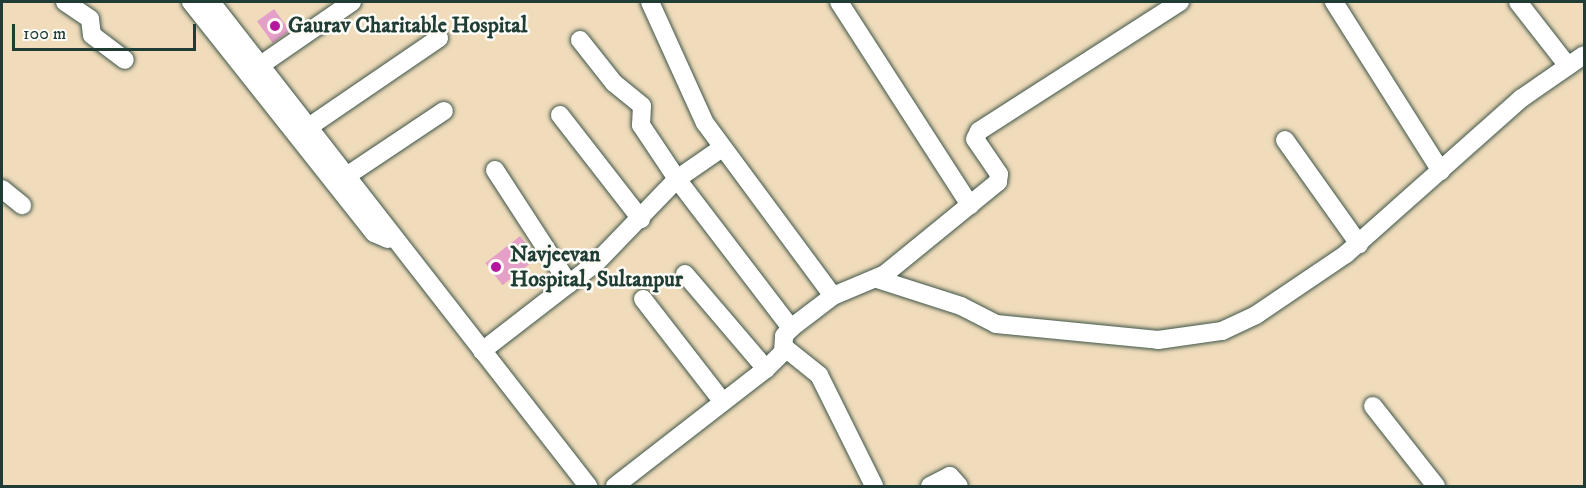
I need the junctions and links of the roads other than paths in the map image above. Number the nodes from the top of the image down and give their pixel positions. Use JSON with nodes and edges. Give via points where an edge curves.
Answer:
{"nodes":[{"id":1,"x":65,"y":2,"type":"edge"},
{"id":2,"x":191,"y":2,"type":"edge"},
{"id":3,"x":211,"y":2,"type":"edge"},
{"id":4,"x":222,"y":2,"type":"edge"},
{"id":5,"x":352,"y":2,"type":"edge"},
{"id":6,"x":651,"y":2,"type":"edge"},
{"id":7,"x":839,"y":2,"type":"edge"},
{"id":8,"x":1180,"y":2,"type":"edge"},
{"id":9,"x":1334,"y":2,"type":"edge"},
{"id":10,"x":1518,"y":2,"type":"edge"},
{"id":11,"x":439,"y":38,"type":"dead end"},
{"id":12,"x":580,"y":40,"type":"dead end"},
{"id":13,"x":1584,"y":54,"type":"edge"},
{"id":14,"x":125,"y":60,"type":"dead end"},
{"id":15,"x":268,"y":60,"type":"junction"},
{"id":16,"x":1568,"y":66,"type":"junction"},
{"id":17,"x":444,"y":111,"type":"dead end"},
{"id":18,"x":560,"y":115,"type":"dead end"},
{"id":19,"x":316,"y":122,"type":"junction"},
{"id":20,"x":1284,"y":140,"type":"dead end"},
{"id":21,"x":722,"y":148,"type":"junction"},
{"id":22,"x":495,"y":170,"type":"dead end"},
{"id":23,"x":354,"y":171,"type":"junction"},
{"id":24,"x":1441,"y":171,"type":"junction"},
{"id":25,"x":676,"y":179,"type":"junction"},
{"id":26,"x":2,"y":189,"type":"edge"},
{"id":27,"x":22,"y":205,"type":"dead end"},
{"id":28,"x":970,"y":205,"type":"junction"},
{"id":29,"x":640,"y":219,"type":"junction"},
{"id":30,"x":389,"y":231,"type":"junction"},
{"id":31,"x":1359,"y":244,"type":"junction"},
{"id":32,"x":685,"y":274,"type":"dead end"},
{"id":33,"x":877,"y":279,"type":"junction"},
{"id":34,"x":569,"y":284,"type":"junction"},
{"id":35,"x":833,"y":296,"type":"junction"},
{"id":36,"x":642,"y":299,"type":"dead end"},
{"id":37,"x":791,"y":328,"type":"junction"},
{"id":38,"x":784,"y":347,"type":"junction"},
{"id":39,"x":482,"y":351,"type":"junction"},
{"id":40,"x":766,"y":369,"type":"junction"},
{"id":41,"x":723,"y":402,"type":"junction"},
{"id":42,"x":1373,"y":406,"type":"dead end"},
{"id":43,"x":588,"y":486,"type":"edge"},
{"id":44,"x":615,"y":486,"type":"edge"},
{"id":45,"x":874,"y":486,"type":"edge"},
{"id":46,"x":930,"y":486,"type":"edge"},
{"id":47,"x":959,"y":486,"type":"edge"},
{"id":48,"x":1436,"y":486,"type":"edge"}],
"edges":[{"from":1,"to":14,"type":"street","via":[[90,19],[92,35]]},
{"from":2,"to":30,"type":"street","via":[[375,233]]},
{"from":3,"to":30,"type":"street"},
{"from":4,"to":15,"type":"street"},
{"from":5,"to":15,"type":"street"},
{"from":6,"to":21,"type":"street","via":[[700,113]]},
{"from":7,"to":28,"type":"street"},
{"from":8,"to":28,"type":"street","via":[[979,131],[975,139],[1000,178]]},
{"from":9,"to":24,"type":"street"},
{"from":10,"to":16,"type":"street"},
{"from":11,"to":19,"type":"street"},
{"from":12,"to":25,"type":"street","via":[[618,87],[642,106],[641,125]]},
{"from":13,"to":16,"type":"street"},
{"from":15,"to":19,"type":"street"},
{"from":16,"to":24,"type":"street","via":[[1522,98]]},
{"from":17,"to":23,"type":"street"},
{"from":18,"to":29,"type":"street"},
{"from":19,"to":23,"type":"street"},
{"from":20,"to":31,"type":"street"},
{"from":21,"to":25,"type":"street"},
{"from":21,"to":35,"type":"street"},
{"from":22,"to":34,"type":"street"},
{"from":23,"to":30,"type":"street","via":[[394,222]]},
{"from":24,"to":31,"type":"street"},
{"from":25,"to":29,"type":"street"},
{"from":25,"to":37,"type":"street"},
{"from":26,"to":27,"type":"street"},
{"from":28,"to":33,"type":"street"},
{"from":29,"to":34,"type":"street"},
{"from":30,"to":39,"type":"street"},
{"from":31,"to":33,"type":"street","via":[[1240,324],[1202,335],[1158,340],[996,324],[961,306]]},
{"from":32,"to":40,"type":"street"},
{"from":33,"to":35,"type":"street"},
{"from":34,"to":39,"type":"street"},
{"from":35,"to":37,"type":"street"},
{"from":36,"to":41,"type":"street"},
{"from":37,"to":38,"type":"street","via":[[784,336]]},
{"from":38,"to":40,"type":"street"},
{"from":38,"to":45,"type":"street","via":[[819,375]]},
{"from":39,"to":43,"type":"street"},
{"from":40,"to":41,"type":"street"},
{"from":41,"to":44,"type":"street"},
{"from":42,"to":48,"type":"street"},
{"from":46,"to":47,"type":"street","via":[[950,476]]}]}
